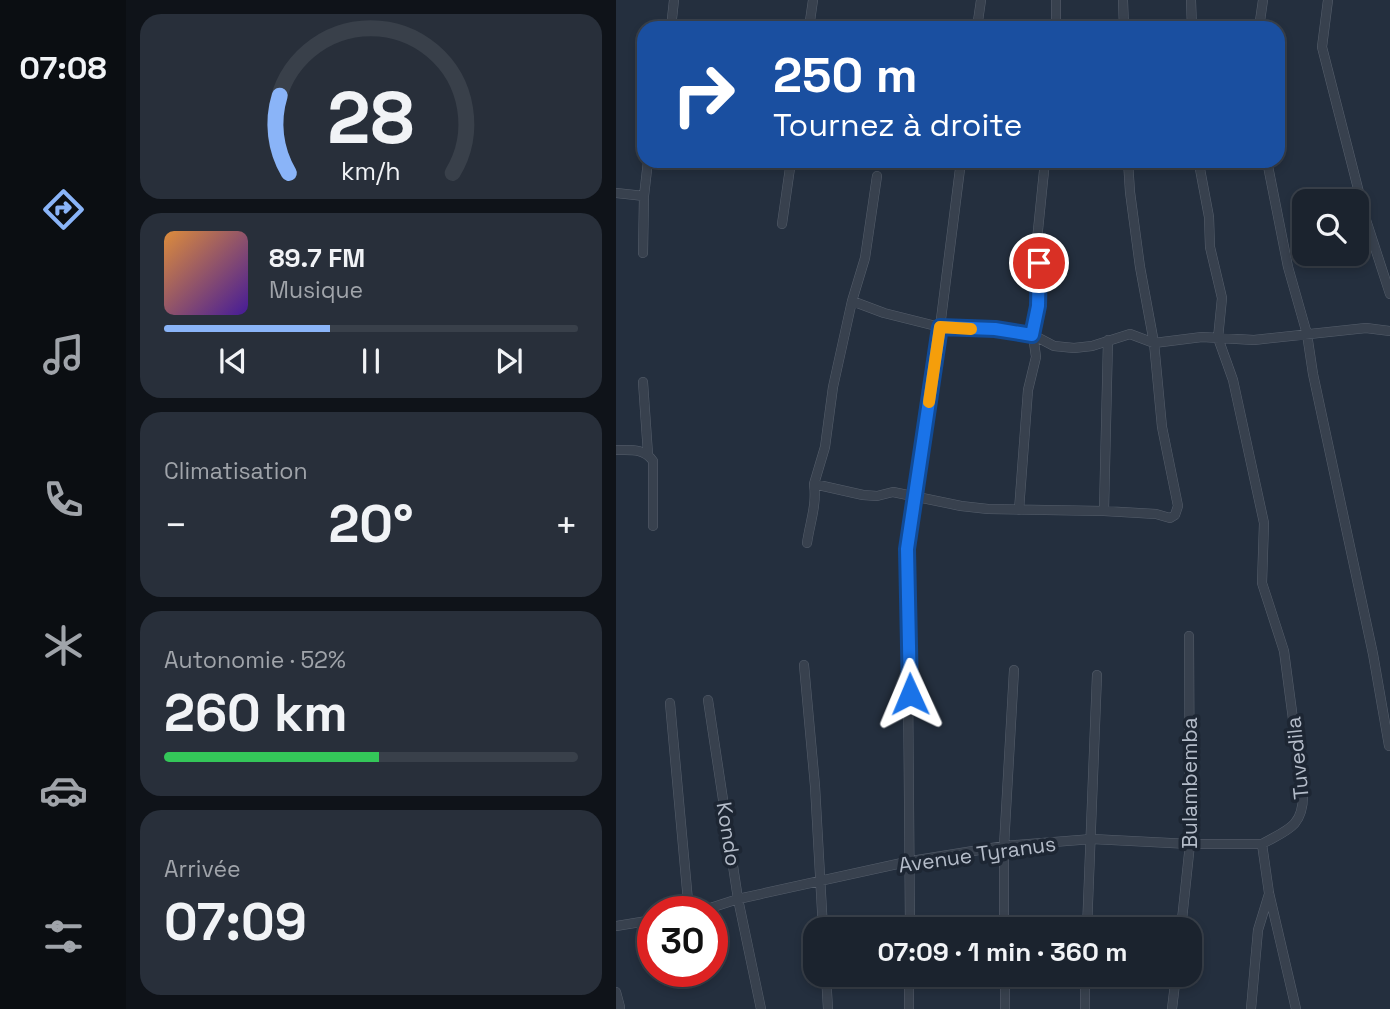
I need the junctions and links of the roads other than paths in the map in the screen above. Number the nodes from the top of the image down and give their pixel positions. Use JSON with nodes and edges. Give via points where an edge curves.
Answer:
{"nodes":[{"id":1,"x":674,"y":0,"type":"edge"},
{"id":2,"x":813,"y":0,"type":"edge"},
{"id":3,"x":981,"y":0,"type":"edge"},
{"id":4,"x":1056,"y":0,"type":"edge"},
{"id":5,"x":1123,"y":0,"type":"edge"},
{"id":6,"x":1191,"y":0,"type":"edge"},
{"id":7,"x":1263,"y":0,"type":"edge"},
{"id":8,"x":1328,"y":0,"type":"edge"},
{"id":9,"x":672,"y":21,"type":"edge"},
{"id":10,"x":810,"y":21,"type":"edge"},
{"id":11,"x":978,"y":21,"type":"edge"},
{"id":12,"x":1056,"y":21,"type":"edge"},
{"id":13,"x":1124,"y":21,"type":"edge"},
{"id":14,"x":1192,"y":21,"type":"edge"},
{"id":15,"x":1260,"y":21,"type":"edge"},
{"id":16,"x":647,"y":168,"type":"edge"},
{"id":17,"x":790,"y":168,"type":"edge"},
{"id":18,"x":960,"y":168,"type":"edge"},
{"id":19,"x":1044,"y":168,"type":"edge"},
{"id":20,"x":1128,"y":168,"type":"edge"},
{"id":21,"x":1200,"y":168,"type":"edge"},
{"id":22,"x":1268,"y":168,"type":"edge"},
{"id":23,"x":877,"y":176,"type":"dead end"},
{"id":24,"x":616,"y":193,"type":"edge"},
{"id":25,"x":644,"y":197,"type":"junction"},
{"id":26,"x":782,"y":224,"type":"dead end"},
{"id":27,"x":643,"y":253,"type":"dead end"},
{"id":28,"x":1390,"y":294,"type":"edge"},
{"id":29,"x":852,"y":301,"type":"junction"},
{"id":30,"x":940,"y":327,"type":"junction"},
{"id":31,"x":1390,"y":331,"type":"edge"},
{"id":32,"x":1307,"y":334,"type":"junction"},
{"id":33,"x":1032,"y":335,"type":"junction"},
{"id":34,"x":1218,"y":338,"type":"junction"},
{"id":35,"x":1108,"y":340,"type":"junction"},
{"id":36,"x":1154,"y":343,"type":"junction"},
{"id":37,"x":643,"y":382,"type":"dead end"},
{"id":38,"x":616,"y":450,"type":"edge"},
{"id":39,"x":648,"y":454,"type":"junction"},
{"id":40,"x":814,"y":484,"type":"junction"},
{"id":41,"x":915,"y":496,"type":"junction"},
{"id":42,"x":1019,"y":510,"type":"junction"},
{"id":43,"x":1104,"y":511,"type":"junction"},
{"id":44,"x":653,"y":526,"type":"dead end"},
{"id":45,"x":807,"y":543,"type":"dead end"},
{"id":46,"x":1189,"y":636,"type":"dead end"},
{"id":47,"x":804,"y":665,"type":"dead end"},
{"id":48,"x":1014,"y":670,"type":"dead end"},
{"id":49,"x":1097,"y":675,"type":"dead end"},
{"id":50,"x":708,"y":700,"type":"dead end"},
{"id":51,"x":670,"y":703,"type":"dead end"},
{"id":52,"x":1389,"y":746,"type":"edge"},
{"id":53,"x":1092,"y":839,"type":"junction"},
{"id":54,"x":1190,"y":844,"type":"junction"},
{"id":55,"x":1262,"y":844,"type":"junction"},
{"id":56,"x":1003,"y":846,"type":"junction"},
{"id":57,"x":911,"y":861,"type":"junction"},
{"id":58,"x":821,"y":882,"type":"junction"},
{"id":59,"x":1269,"y":893,"type":"junction"},
{"id":60,"x":688,"y":896,"type":"edge"},
{"id":61,"x":738,"y":900,"type":"junction"},
{"id":62,"x":728,"y":903,"type":"edge"},
{"id":63,"x":822,"y":917,"type":"edge"},
{"id":64,"x":910,"y":917,"type":"edge"},
{"id":65,"x":1004,"y":917,"type":"edge"},
{"id":66,"x":1088,"y":917,"type":"edge"},
{"id":67,"x":1182,"y":917,"type":"edge"},
{"id":68,"x":637,"y":923,"type":"edge"},
{"id":69,"x":616,"y":926,"type":"edge"},
{"id":70,"x":827,"y":987,"type":"edge"},
{"id":71,"x":909,"y":987,"type":"edge"},
{"id":72,"x":1005,"y":987,"type":"edge"},
{"id":73,"x":1085,"y":987,"type":"edge"},
{"id":74,"x":1175,"y":987,"type":"edge"},
{"id":75,"x":616,"y":992,"type":"edge"},
{"id":76,"x":616,"y":1008,"type":"edge"},
{"id":77,"x":761,"y":1009,"type":"edge"},
{"id":78,"x":828,"y":1009,"type":"edge"},
{"id":79,"x":908,"y":1009,"type":"edge"},
{"id":80,"x":1005,"y":1009,"type":"edge"},
{"id":81,"x":1085,"y":1009,"type":"edge"},
{"id":82,"x":1172,"y":1009,"type":"edge"},
{"id":83,"x":1251,"y":1009,"type":"edge"},
{"id":84,"x":1296,"y":1009,"type":"edge"}],
"edges":[{"from":1,"to":9,"type":"street"},
{"from":2,"to":10,"type":"street"},
{"from":3,"to":11,"type":"street"},
{"from":4,"to":12,"type":"street"},
{"from":5,"to":13,"type":"street"},
{"from":6,"to":14,"type":"street"},
{"from":7,"to":15,"type":"street"},
{"from":8,"to":28,"type":"street","via":[[1322,47]]},
{"from":16,"to":25,"type":"street"},
{"from":17,"to":26,"type":"street"},
{"from":18,"to":30,"type":"street"},
{"from":19,"to":33,"type":"street","via":[[1037,240],[1040,287]]},
{"from":20,"to":36,"type":"street"},
{"from":21,"to":34,"type":"street","via":[[1222,298]]},
{"from":22,"to":32,"type":"street"},
{"from":23,"to":29,"type":"street","via":[[865,258]]},
{"from":24,"to":25,"type":"street"},
{"from":25,"to":27,"type":"street"},
{"from":29,"to":30,"type":"street"},
{"from":29,"to":40,"type":"street"},
{"from":30,"to":33,"type":"street"},
{"from":30,"to":41,"type":"street"},
{"from":31,"to":32,"type":"street","via":[[1366,328]]},
{"from":32,"to":34,"type":"street","via":[[1254,340]]},
{"from":32,"to":52,"type":"street"},
{"from":33,"to":35,"type":"street","via":[[1054,346],[1074,348]]},
{"from":33,"to":42,"type":"street","via":[[1036,357],[1028,390]]},
{"from":34,"to":36,"type":"street"},
{"from":34,"to":55,"type":"street","name":"Tuvedila","via":[[1233,380],[1264,523],[1262,583],[1284,651],[1303,808],[1296,824]]},
{"from":35,"to":36,"type":"street","via":[[1130,334]]},
{"from":35,"to":43,"type":"street"},
{"from":36,"to":43,"type":"street","via":[[1162,428],[1177,512],[1170,517]]},
{"from":37,"to":39,"type":"street"},
{"from":38,"to":39,"type":"street"},
{"from":39,"to":44,"type":"street","via":[[653,461]]},
{"from":40,"to":41,"type":"street","via":[[863,495],[893,492]]},
{"from":40,"to":45,"type":"street"},
{"from":41,"to":42,"type":"street","via":[[961,506]]},
{"from":41,"to":57,"type":"street","via":[[907,549]]},
{"from":42,"to":43,"type":"street"},
{"from":46,"to":54,"type":"street","name":"Bulambemba"},
{"from":47,"to":58,"type":"street"},
{"from":48,"to":56,"type":"street"},
{"from":49,"to":53,"type":"street"},
{"from":50,"to":61,"type":"street","name":"Kondo"},
{"from":51,"to":60,"type":"street"},
{"from":53,"to":54,"type":"street","name":"Avenue Tyranus"},
{"from":53,"to":56,"type":"street","name":"Avenue Tyranus"},
{"from":53,"to":66,"type":"street"},
{"from":54,"to":55,"type":"street","name":"Avenue Tyranus"},
{"from":54,"to":67,"type":"street","name":"Bulambemba"},
{"from":55,"to":59,"type":"street"},
{"from":56,"to":57,"type":"street","name":"Avenue Tyranus"},
{"from":56,"to":65,"type":"street"},
{"from":57,"to":58,"type":"street","name":"Avenue Tyranus"},
{"from":57,"to":64,"type":"street"},
{"from":58,"to":61,"type":"street","name":"Avenue Tyranus"},
{"from":58,"to":63,"type":"street"},
{"from":59,"to":83,"type":"street","via":[[1258,930]]},
{"from":59,"to":84,"type":"street"},
{"from":61,"to":62,"type":"street","name":"Avenue Tyranus"},
{"from":61,"to":77,"type":"street","name":"Kondo"},
{"from":68,"to":69,"type":"street"},
{"from":70,"to":78,"type":"street"},
{"from":71,"to":79,"type":"street"},
{"from":72,"to":80,"type":"street"},
{"from":73,"to":81,"type":"street"},
{"from":74,"to":82,"type":"street"},
{"from":75,"to":76,"type":"street","via":[[620,1007]]}]}
